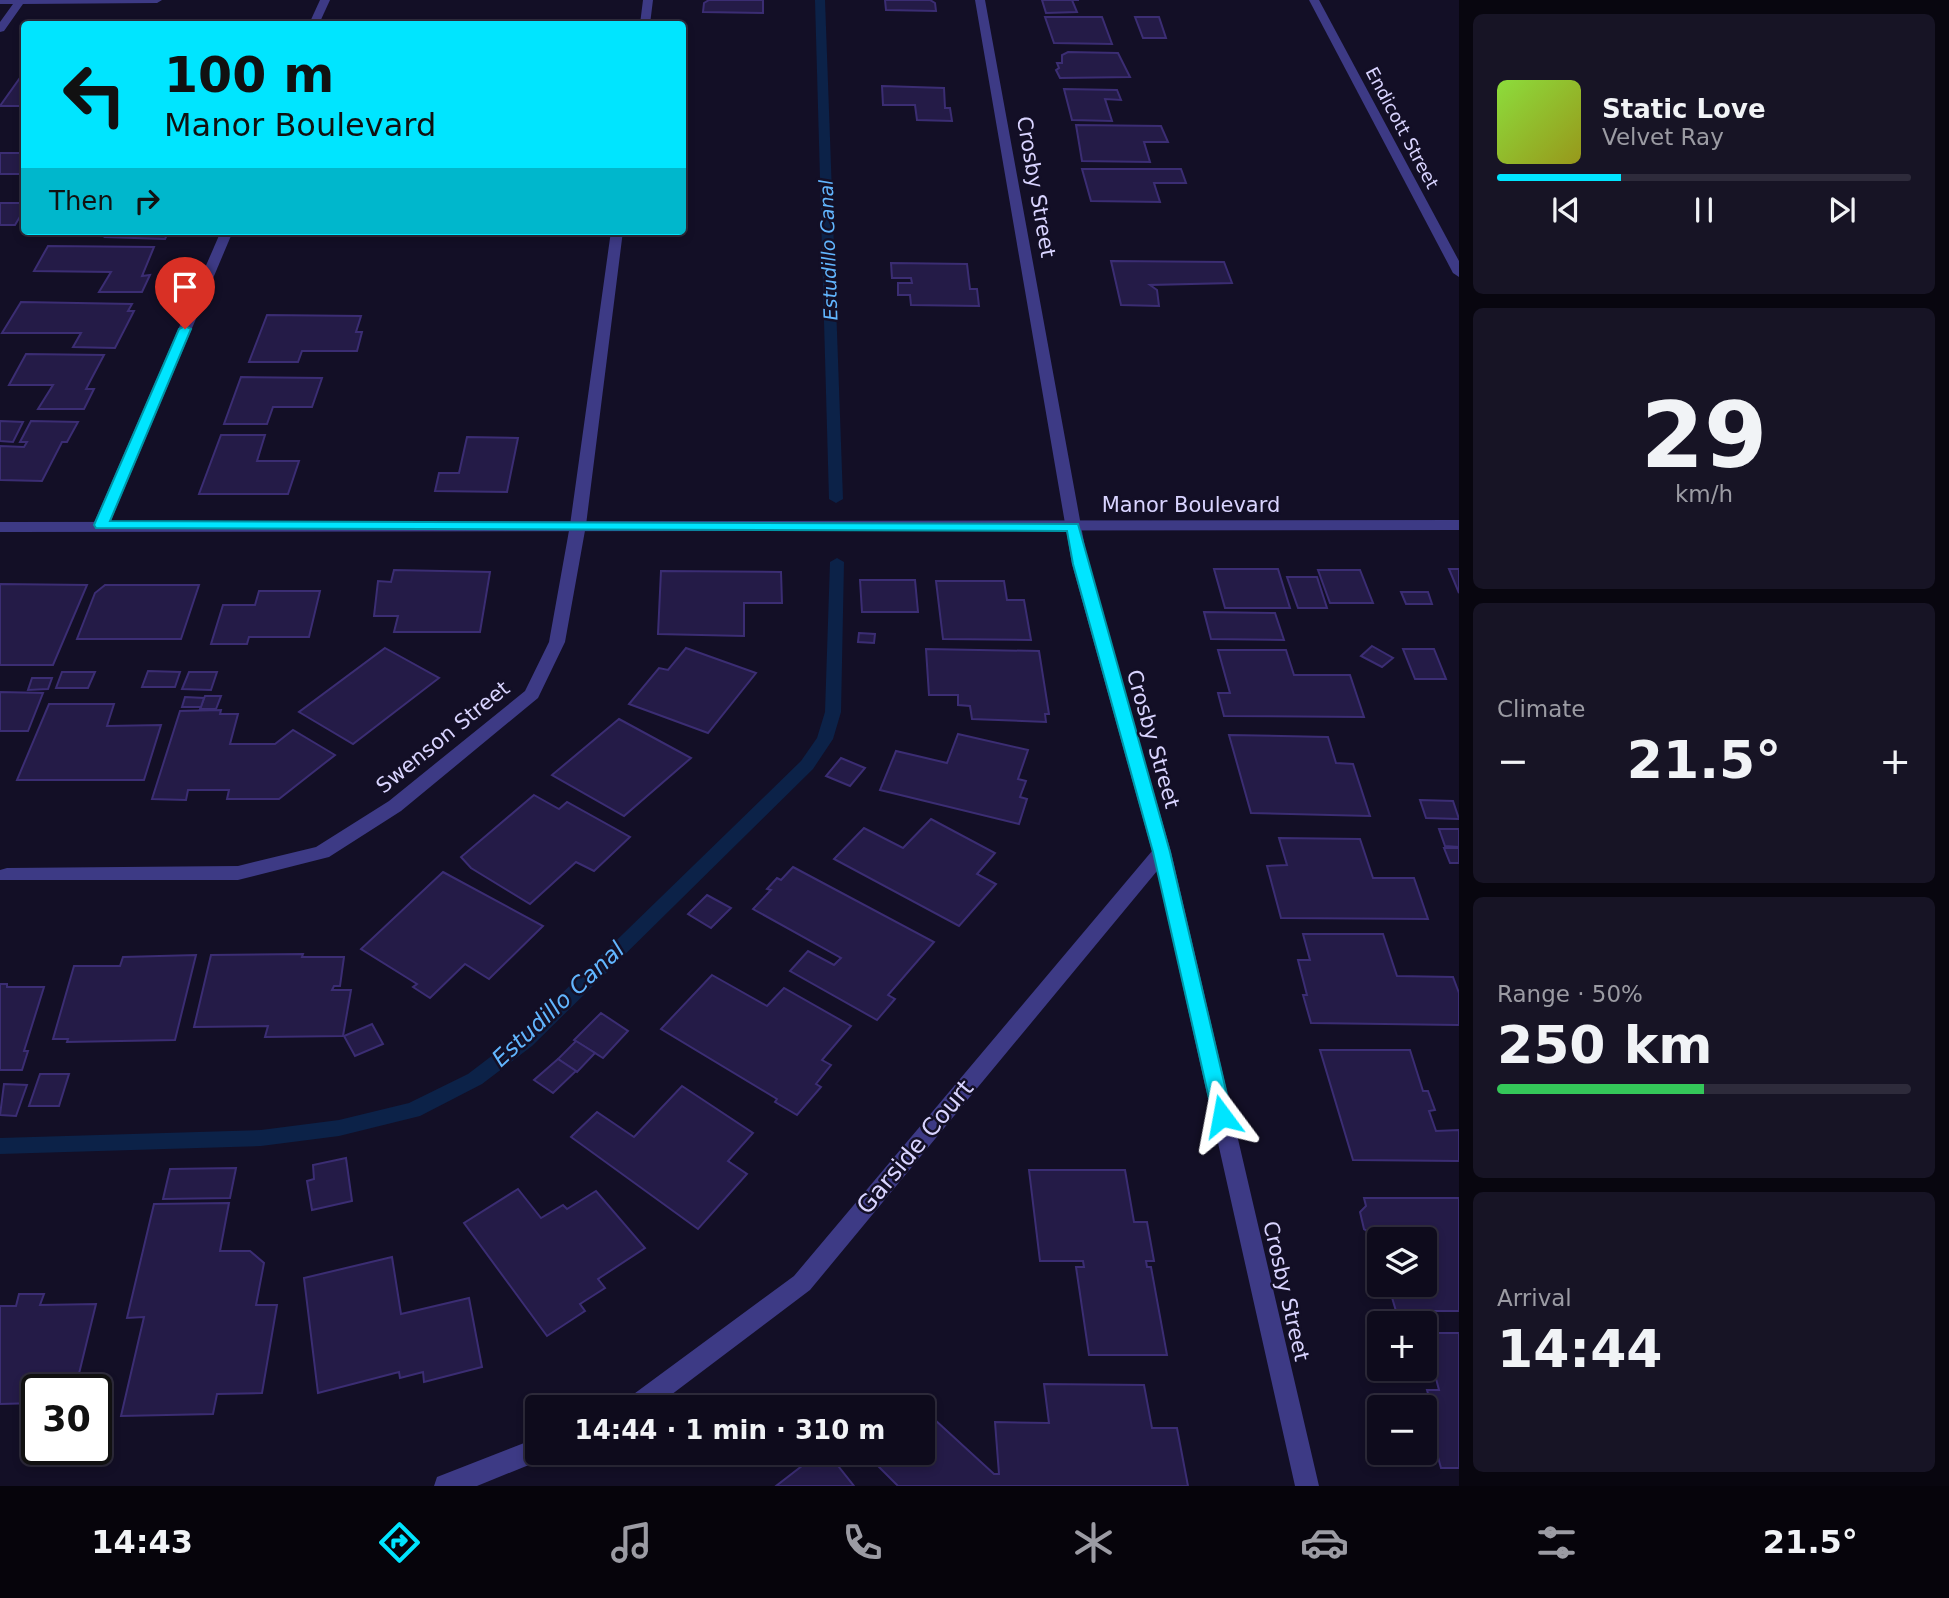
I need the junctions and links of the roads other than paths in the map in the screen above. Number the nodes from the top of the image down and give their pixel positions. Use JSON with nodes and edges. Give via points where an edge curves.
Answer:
{"nodes":[{"id":1,"x":156,"y":0,"type":"edge"},
{"id":2,"x":325,"y":0,"type":"edge"},
{"id":3,"x":648,"y":0,"type":"edge"},
{"id":4,"x":980,"y":0,"type":"edge"},
{"id":5,"x":1314,"y":0,"type":"edge"},
{"id":6,"x":0,"y":1,"type":"edge"},
{"id":7,"x":20,"y":1,"type":"edge"},
{"id":8,"x":315,"y":21,"type":"edge"},
{"id":9,"x":645,"y":21,"type":"edge"},
{"id":10,"x":0,"y":29,"type":"edge"},
{"id":11,"x":225,"y":235,"type":"edge"},
{"id":12,"x":616,"y":235,"type":"edge"},
{"id":13,"x":1459,"y":273,"type":"edge"},
{"id":14,"x":101,"y":525,"type":"junction"},
{"id":15,"x":578,"y":525,"type":"junction"},
{"id":16,"x":1459,"y":525,"type":"edge"},
{"id":17,"x":0,"y":527,"type":"edge"},
{"id":18,"x":1073,"y":527,"type":"junction"},
{"id":19,"x":1162,"y":852,"type":"junction"},
{"id":20,"x":7,"y":875,"type":"dead end"},
{"id":21,"x":652,"y":1395,"type":"edge"},
{"id":22,"x":525,"y":1455,"type":"edge"},
{"id":23,"x":446,"y":1486,"type":"edge"},
{"id":24,"x":1307,"y":1486,"type":"edge"}],
"edges":[{"from":1,"to":7,"type":"street"},
{"from":2,"to":8,"type":"street"},
{"from":3,"to":9,"type":"street"},
{"from":4,"to":18,"type":"street","name":"Crosby Street"},
{"from":5,"to":13,"type":"street","name":"Endicott Street"},
{"from":6,"to":7,"type":"street"},
{"from":7,"to":10,"type":"street"},
{"from":11,"to":14,"type":"street"},
{"from":12,"to":15,"type":"street","name":"Swenson Street"},
{"from":14,"to":15,"type":"street","name":"Manor Boulevard"},
{"from":14,"to":17,"type":"street","name":"Manor Boulevard"},
{"from":15,"to":18,"type":"street","name":"Manor Boulevard"},
{"from":15,"to":20,"type":"street","name":"Swenson Street","via":[[558,642],[532,694],[395,806],[322,852],[238,873]]},
{"from":16,"to":18,"type":"street","name":"Manor Boulevard"},
{"from":18,"to":19,"type":"street","name":"Crosby Street"},
{"from":19,"to":21,"type":"street","name":"Garside Court","via":[[802,1283]]},
{"from":19,"to":24,"type":"street","name":"Crosby Street"},
{"from":22,"to":23,"type":"street"}]}
